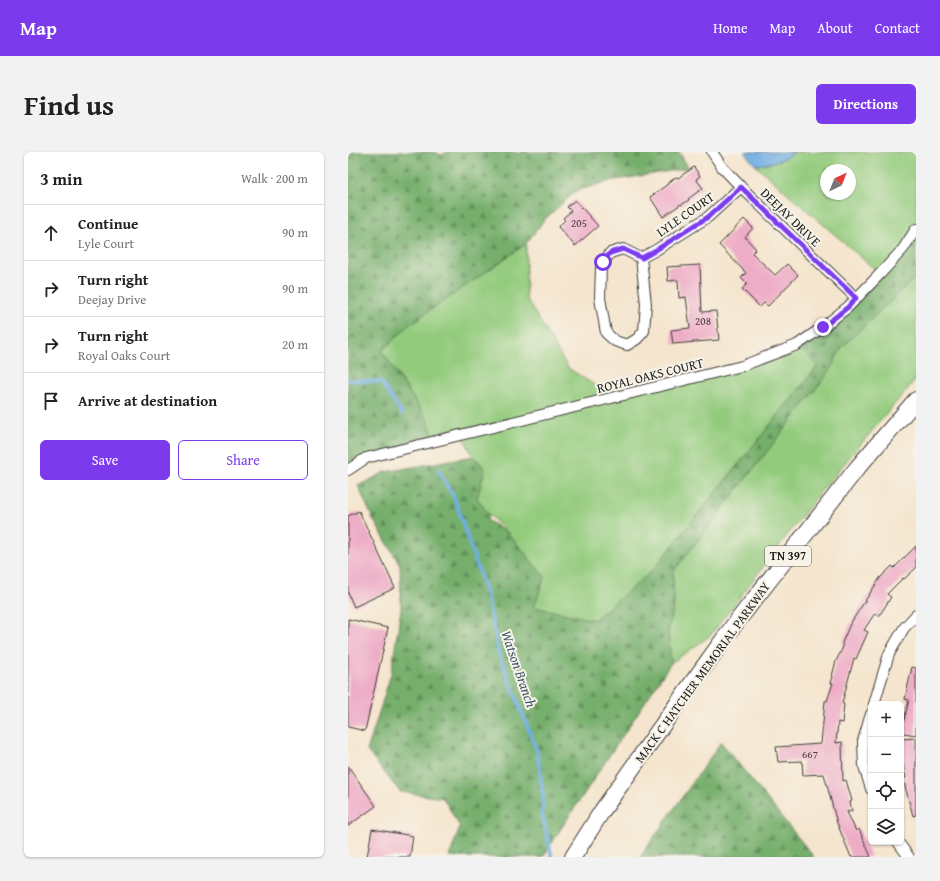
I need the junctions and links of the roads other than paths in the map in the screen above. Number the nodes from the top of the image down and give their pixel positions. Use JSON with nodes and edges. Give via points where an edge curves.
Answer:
{"nodes":[{"id":1,"x":712,"y":152,"type":"edge"},
{"id":2,"x":741,"y":187,"type":"junction"},
{"id":3,"x":916,"y":229,"type":"edge"},
{"id":4,"x":642,"y":258,"type":"junction"},
{"id":5,"x":856,"y":298,"type":"junction"},
{"id":6,"x":916,"y":400,"type":"edge"},
{"id":7,"x":348,"y":470,"type":"edge"},
{"id":8,"x":916,"y":615,"type":"edge"},
{"id":9,"x":875,"y":701,"type":"edge"},
{"id":10,"x":868,"y":724,"type":"edge"},
{"id":11,"x":868,"y":779,"type":"edge"},
{"id":12,"x":900,"y":845,"type":"edge"},
{"id":13,"x":573,"y":857,"type":"edge"},
{"id":14,"x":909,"y":857,"type":"edge"}],
"edges":[{"from":1,"to":2,"type":"street","name":"DEEJAY DRIVE"},
{"from":2,"to":4,"type":"street","name":"LYLE COURT","via":[[708,217]]},
{"from":2,"to":5,"type":"street","name":"DEEJAY DRIVE"},
{"from":3,"to":5,"type":"street","name":"ROYAL OAKS COURT","via":[[903,249]]},
{"from":4,"to":4,"type":"street","via":[[623,249],[610,253],[601,267],[600,298],[606,333],[615,341],[627,345],[644,331],[646,304]]},
{"from":5,"to":7,"type":"street","name":"ROYAL OAKS COURT","via":[[797,345],[742,366],[366,458]]},
{"from":6,"to":13,"type":"main road","name":"MACK C HATCHER MEMORIAL PARKWAY","number":"TN 397","via":[[858,467],[734,625],[602,811]]},
{"from":8,"to":9,"type":"street","via":[[904,628],[889,654]]},
{"from":10,"to":11,"type":"street","via":[[863,741],[864,766]]},
{"from":12,"to":14,"type":"street"}]}
